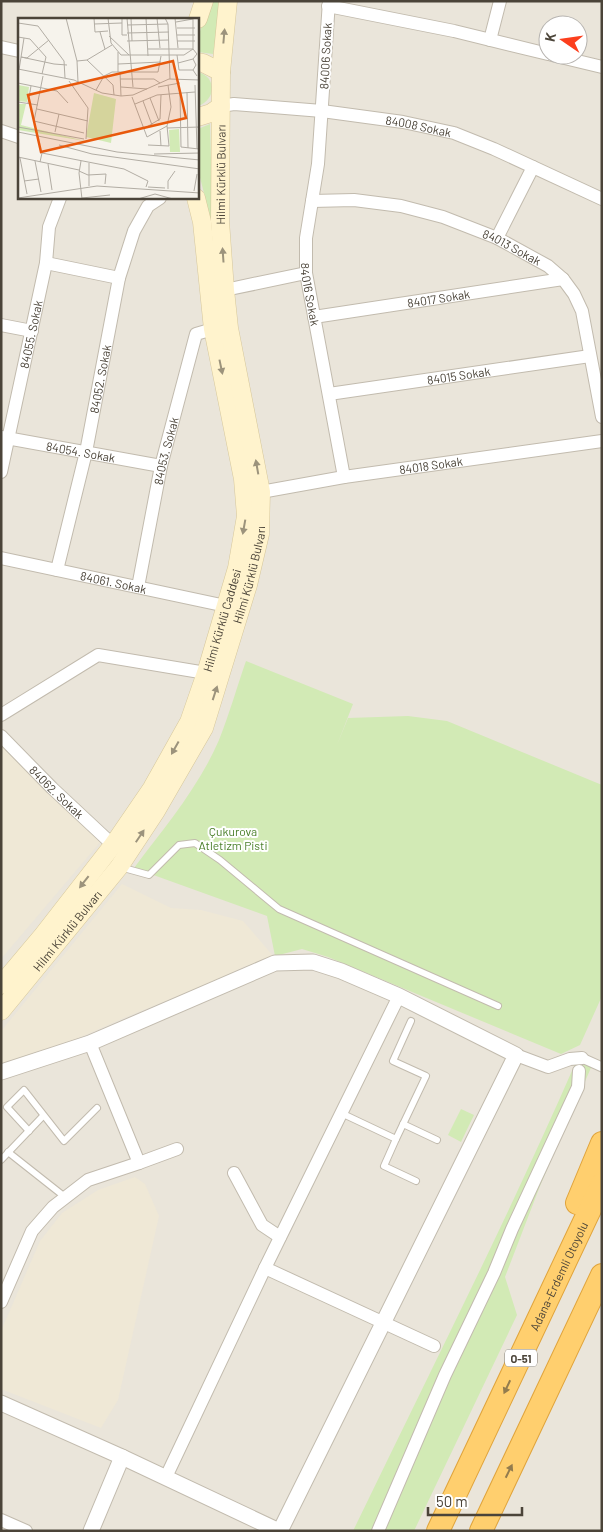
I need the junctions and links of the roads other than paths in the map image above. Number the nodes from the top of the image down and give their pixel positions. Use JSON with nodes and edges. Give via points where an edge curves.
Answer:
{"nodes":[{"id":1,"x":204,"y":1,"type":"edge"},
{"id":2,"x":228,"y":1,"type":"edge"},
{"id":3,"x":500,"y":1,"type":"edge"},
{"id":4,"x":328,"y":4,"type":"edge"},
{"id":5,"x":198,"y":18,"type":"edge"},
{"id":6,"x":490,"y":40,"type":"junction"},
{"id":7,"x":1,"y":47,"type":"edge"},
{"id":8,"x":18,"y":51,"type":"edge"},
{"id":9,"x":538,"y":52,"type":"edge"},
{"id":10,"x":199,"y":62,"type":"edge"},
{"id":11,"x":588,"y":64,"type":"edge"},
{"id":12,"x":602,"y":67,"type":"edge"},
{"id":13,"x":222,"y":72,"type":"junction"},
{"id":14,"x":220,"y":106,"type":"junction"},
{"id":15,"x":322,"y":111,"type":"junction"},
{"id":16,"x":199,"y":117,"type":"edge"},
{"id":17,"x":1,"y":131,"type":"edge"},
{"id":18,"x":18,"y":137,"type":"edge"},
{"id":19,"x":533,"y":167,"type":"junction"},
{"id":20,"x":60,"y":199,"type":"edge"},
{"id":21,"x":158,"y":199,"type":"edge"},
{"id":22,"x":196,"y":199,"type":"edge"},
{"id":23,"x":602,"y":200,"type":"edge"},
{"id":24,"x":312,"y":201,"type":"junction"},
{"id":25,"x":497,"y":238,"type":"junction"},
{"id":26,"x":46,"y":263,"type":"junction"},
{"id":27,"x":306,"y":273,"type":"junction"},
{"id":28,"x":119,"y":278,"type":"junction"},
{"id":29,"x":563,"y":279,"type":"junction"},
{"id":30,"x":225,"y":290,"type":"junction"},
{"id":31,"x":314,"y":317,"type":"junction"},
{"id":32,"x":1,"y":325,"type":"edge"},
{"id":33,"x":213,"y":329,"type":"junction"},
{"id":34,"x":32,"y":331,"type":"junction"},
{"id":35,"x":590,"y":356,"type":"junction"},
{"id":36,"x":329,"y":394,"type":"junction"},
{"id":37,"x":602,"y":417,"type":"edge"},
{"id":38,"x":5,"y":438,"type":"edge"},
{"id":39,"x":602,"y":441,"type":"edge"},
{"id":40,"x":86,"y":452,"type":"junction"},
{"id":41,"x":161,"y":466,"type":"junction"},
{"id":42,"x":1,"y":472,"type":"edge"},
{"id":43,"x":344,"y":477,"type":"junction"},
{"id":44,"x":262,"y":492,"type":"junction"},
{"id":45,"x":1,"y":558,"type":"edge"},
{"id":46,"x":58,"y":570,"type":"junction"},
{"id":47,"x":138,"y":587,"type":"junction"},
{"id":48,"x":226,"y":606,"type":"junction"},
{"id":49,"x":206,"y":673,"type":"junction"},
{"id":50,"x":1,"y":715,"type":"edge"},
{"id":51,"x":1,"y":736,"type":"edge"},
{"id":52,"x":113,"y":845,"type":"junction"},
{"id":53,"x":119,"y":867,"type":"junction"},
{"id":54,"x":1,"y":984,"type":"edge"},
{"id":55,"x":399,"y":996,"type":"junction"},
{"id":56,"x":498,"y":1006,"type":"dead end"},
{"id":57,"x":1,"y":1011,"type":"edge"},
{"id":58,"x":410,"y":1020,"type":"dead end"},
{"id":59,"x":90,"y":1043,"type":"junction"},
{"id":60,"x":516,"y":1055,"type":"junction"},
{"id":61,"x":580,"y":1064,"type":"junction"},
{"id":62,"x":602,"y":1067,"type":"edge"},
{"id":63,"x":1,"y":1072,"type":"edge"},
{"id":64,"x":96,"y":1108,"type":"dead end"},
{"id":65,"x":341,"y":1113,"type":"junction"},
{"id":66,"x":44,"y":1116,"type":"junction"},
{"id":67,"x":403,"y":1124,"type":"junction"},
{"id":68,"x":29,"y":1131,"type":"junction"},
{"id":69,"x":396,"y":1139,"type":"junction"},
{"id":70,"x":437,"y":1140,"type":"dead end"},
{"id":71,"x":602,"y":1144,"type":"edge"},
{"id":72,"x":177,"y":1149,"type":"dead end"},
{"id":73,"x":8,"y":1152,"type":"junction"},
{"id":74,"x":1,"y":1160,"type":"edge"},
{"id":75,"x":139,"y":1163,"type":"junction"},
{"id":76,"x":234,"y":1173,"type":"dead end"},
{"id":77,"x":416,"y":1181,"type":"dead end"},
{"id":78,"x":602,"y":1184,"type":"edge"},
{"id":79,"x":65,"y":1197,"type":"junction"},
{"id":80,"x":280,"y":1237,"type":"junction"},
{"id":81,"x":265,"y":1268,"type":"junction"},
{"id":82,"x":602,"y":1275,"type":"edge"},
{"id":83,"x":602,"y":1284,"type":"edge"},
{"id":84,"x":1,"y":1302,"type":"edge"},
{"id":85,"x":383,"y":1323,"type":"junction"},
{"id":86,"x":532,"y":1334,"type":"junction"},
{"id":87,"x":573,"y":1336,"type":"junction"},
{"id":88,"x":434,"y":1346,"type":"dead end"},
{"id":89,"x":1,"y":1403,"type":"edge"},
{"id":90,"x":122,"y":1456,"type":"junction"},
{"id":91,"x":166,"y":1477,"type":"junction"},
{"id":92,"x":1,"y":1520,"type":"edge"},
{"id":93,"x":26,"y":1531,"type":"edge"},
{"id":94,"x":91,"y":1531,"type":"edge"},
{"id":95,"x":279,"y":1531,"type":"edge"},
{"id":96,"x":378,"y":1531,"type":"edge"},
{"id":97,"x":438,"y":1531,"type":"edge"},
{"id":98,"x":481,"y":1531,"type":"edge"}],
"edges":[{"from":1,"to":5,"type":"main road"},
{"from":13,"to":2,"type":"main road","one_way":true},
{"from":3,"to":6,"type":"street"},
{"from":4,"to":6,"type":"street"},
{"from":4,"to":15,"type":"street","name":"84006 Sokak"},
{"from":6,"to":9,"type":"street"},
{"from":7,"to":8,"type":"street"},
{"from":10,"to":13,"type":"main road"},
{"from":11,"to":12,"type":"street"},
{"from":13,"to":14,"type":"main road","name":"Hilmi Kürklü Bulvarı"},
{"from":14,"to":15,"type":"street","name":"84008 Sokak","via":[[234,104]]},
{"from":14,"to":16,"type":"main road"},
{"from":30,"to":14,"type":"main road","name":"Hilmi Kürklü Bulvarı","one_way":true,"via":[[220,221]]},
{"from":15,"to":19,"type":"street","name":"84008 Sokak","via":[[454,133]]},
{"from":15,"to":24,"type":"street","name":"84016 Sokak"},
{"from":17,"to":18,"type":"street"},
{"from":19,"to":23,"type":"street","name":"84008 Sokak"},
{"from":19,"to":25,"type":"street"},
{"from":20,"to":26,"type":"street","name":"84055. Sokak","via":[[48,227]]},
{"from":21,"to":28,"type":"street","name":"84052. Sokak","via":[[148,206],[134,232]]},
{"from":22,"to":33,"type":"main road","name":"Hilmi Kürklü Caddesi","via":[[202,222]]},
{"from":24,"to":25,"type":"street","name":"84013 Sokak","via":[[354,200],[401,206],[443,217]]},
{"from":24,"to":27,"type":"street","name":"84016 Sokak","via":[[306,238]]},
{"from":25,"to":29,"type":"street","name":"84013 Sokak","via":[[548,266]]},
{"from":26,"to":28,"type":"street"},
{"from":26,"to":34,"type":"street","name":"84055. Sokak"},
{"from":27,"to":30,"type":"street"},
{"from":27,"to":31,"type":"street","name":"84016 Sokak"},
{"from":28,"to":40,"type":"street","name":"84052. Sokak"},
{"from":29,"to":31,"type":"street","name":"84017 Sokak"},
{"from":29,"to":35,"type":"street","name":"84013 Sokak","via":[[582,310]]},
{"from":44,"to":30,"type":"main road","name":"Hilmi Kürklü Bulvarı","one_way":true,"via":[[229,328]]},
{"from":31,"to":36,"type":"street","name":"84016 Sokak"},
{"from":32,"to":34,"type":"street"},
{"from":33,"to":41,"type":"street","name":"84053. Sokak","via":[[196,334]]},
{"from":33,"to":48,"type":"main road","name":"Hilmi Kürklü Caddesi","one_way":true,"via":[[243,478],[246,516]]},
{"from":34,"to":38,"type":"street","name":"84055. Sokak"},
{"from":35,"to":36,"type":"street","name":"84015 Sokak"},
{"from":35,"to":37,"type":"street","name":"84013 Sokak"},
{"from":36,"to":43,"type":"street","name":"84016 Sokak"},
{"from":38,"to":40,"type":"street","name":"84054. Sokak"},
{"from":38,"to":42,"type":"street","name":"84055. Sokak"},
{"from":39,"to":43,"type":"street","name":"84018 Sokak"},
{"from":40,"to":41,"type":"street","name":"84054. Sokak"},
{"from":40,"to":46,"type":"street","name":"84052. Sokak"},
{"from":41,"to":47,"type":"street","name":"84053. Sokak"},
{"from":43,"to":44,"type":"street","name":"84018 Sokak"},
{"from":53,"to":44,"type":"main road","name":"Hilmi Kürklü Bulvarı","one_way":true,"via":[[204,728],[248,585],[260,534]]},
{"from":45,"to":46,"type":"street","name":"84061. Sokak"},
{"from":46,"to":47,"type":"street","name":"84061. Sokak"},
{"from":47,"to":48,"type":"street","name":"84061. Sokak"},
{"from":48,"to":49,"type":"main road","name":"Hilmi Kürklü Caddesi"},
{"from":49,"to":50,"type":"street","via":[[98,655]]},
{"from":49,"to":52,"type":"main road","name":"Hilmi Kürklü Caddesi","one_way":true,"via":[[189,722],[152,788]]},
{"from":51,"to":52,"type":"street","name":"84062. Sokak"},
{"from":52,"to":54,"type":"main road","name":"Hilmi Kürklü Caddesi","one_way":true},
{"from":53,"to":56,"type":"lane","via":[[149,875],[179,845],[195,843],[279,909]]},
{"from":53,"to":57,"type":"main road","name":"Hilmi Kürklü Bulvarı"},
{"from":55,"to":59,"type":"street","via":[[313,962],[275,963]]},
{"from":55,"to":60,"type":"street"},
{"from":55,"to":65,"type":"street"},
{"from":58,"to":67,"type":"lane","via":[[393,1062],[426,1076]]},
{"from":59,"to":63,"type":"street"},
{"from":59,"to":75,"type":"street"},
{"from":60,"to":61,"type":"street","via":[[548,1067],[570,1059]]},
{"from":60,"to":85,"type":"street"},
{"from":61,"to":62,"type":"street"},
{"from":61,"to":96,"type":"street","via":[[578,1087],[445,1375]]},
{"from":64,"to":66,"type":"lane","via":[[64,1141]]},
{"from":65,"to":69,"type":"lane"},
{"from":65,"to":80,"type":"street"},
{"from":66,"to":68,"type":"lane"},
{"from":66,"to":68,"type":"lane","via":[[24,1090],[7,1107]]},
{"from":67,"to":69,"type":"lane"},
{"from":67,"to":70,"type":"lane"},
{"from":68,"to":73,"type":"lane"},
{"from":69,"to":77,"type":"lane","via":[[384,1166]]},
{"from":71,"to":86,"type":"highway","via":[[566,1232]]},
{"from":72,"to":75,"type":"street"},
{"from":73,"to":74,"type":"lane"},
{"from":73,"to":79,"type":"lane"},
{"from":75,"to":79,"type":"street","via":[[88,1180]]},
{"from":76,"to":80,"type":"street","via":[[262,1225]]},
{"from":78,"to":86,"type":"highway","name":"Adana-Erdemli Otoyolu","number":"O-51"},
{"from":79,"to":84,"type":"street","via":[[32,1231]]},
{"from":80,"to":81,"type":"street"},
{"from":81,"to":85,"type":"street"},
{"from":81,"to":91,"type":"street"},
{"from":82,"to":87,"type":"highway"},
{"from":83,"to":87,"type":"highway"},
{"from":85,"to":88,"type":"street"},
{"from":85,"to":95,"type":"street"},
{"from":86,"to":97,"type":"highway","name":"Adana-Erdemli Otoyolu","number":"O-51","one_way":true},
{"from":98,"to":87,"type":"highway","one_way":true},
{"from":89,"to":90,"type":"street"},
{"from":90,"to":91,"type":"street"},
{"from":90,"to":94,"type":"street"},
{"from":91,"to":95,"type":"street"},
{"from":92,"to":93,"type":"street"}]}
